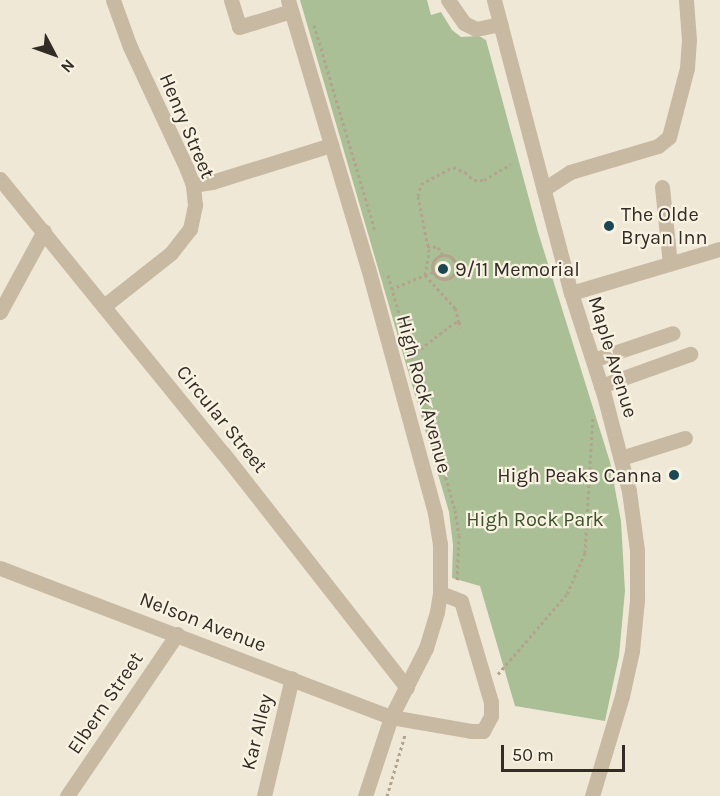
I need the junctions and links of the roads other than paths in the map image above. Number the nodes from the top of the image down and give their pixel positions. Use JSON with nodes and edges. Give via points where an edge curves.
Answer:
{"nodes":[{"id":1,"x":113,"y":0,"type":"edge"},
{"id":2,"x":231,"y":0,"type":"edge"},
{"id":3,"x":448,"y":0,"type":"edge"},
{"id":4,"x":494,"y":0,"type":"edge"},
{"id":5,"x":686,"y":0,"type":"edge"},
{"id":6,"x":289,"y":5,"type":"edge"},
{"id":7,"x":500,"y":24,"type":"junction"},
{"id":8,"x":331,"y":145,"type":"junction"},
{"id":9,"x":0,"y":179,"type":"edge"},
{"id":10,"x":193,"y":185,"type":"junction"},
{"id":11,"x":662,"y":187,"type":"dead end"},
{"id":12,"x":544,"y":189,"type":"junction"},
{"id":13,"x":44,"y":231,"type":"junction"},
{"id":14,"x":720,"y":249,"type":"edge"},
{"id":15,"x":670,"y":264,"type":"junction"},
{"id":16,"x":572,"y":293,"type":"junction"},
{"id":17,"x":104,"y":306,"type":"junction"},
{"id":18,"x":0,"y":312,"type":"edge"},
{"id":19,"x":673,"y":333,"type":"dead end"},
{"id":20,"x":690,"y":354,"type":"dead end"},
{"id":21,"x":593,"y":360,"type":"junction"},
{"id":22,"x":603,"y":391,"type":"junction"},
{"id":23,"x":685,"y":438,"type":"dead end"},
{"id":24,"x":621,"y":458,"type":"junction"},
{"id":25,"x":0,"y":568,"type":"edge"},
{"id":26,"x":440,"y":593,"type":"junction"},
{"id":27,"x":177,"y":634,"type":"junction"},
{"id":28,"x":292,"y":678,"type":"junction"},
{"id":29,"x":407,"y":688,"type":"junction"},
{"id":30,"x":391,"y":717,"type":"junction"},
{"id":31,"x":68,"y":796,"type":"edge"},
{"id":32,"x":264,"y":796,"type":"edge"},
{"id":33,"x":365,"y":796,"type":"edge"},
{"id":34,"x":592,"y":796,"type":"edge"}],
"edges":[{"from":1,"to":10,"type":"street","name":"Henry Street"},
{"from":2,"to":6,"type":"street","via":[[239,27]]},
{"from":3,"to":7,"type":"street","via":[[464,24],[476,29]]},
{"from":4,"to":7,"type":"street","name":"Maple Avenue"},
{"from":5,"to":12,"type":"street","via":[[687,68],[669,137],[658,146],[570,172]]},
{"from":6,"to":8,"type":"street","name":"High Rock Avenue"},
{"from":7,"to":12,"type":"street","name":"Maple Avenue"},
{"from":8,"to":10,"type":"street"},
{"from":8,"to":26,"type":"street","name":"High Rock Avenue","via":[[435,513],[440,544]]},
{"from":9,"to":13,"type":"street","name":"Circular Street"},
{"from":10,"to":17,"type":"street","name":"Henry Street","via":[[195,205],[190,229],[171,254]]},
{"from":11,"to":15,"type":"street"},
{"from":12,"to":16,"type":"street","name":"Maple Avenue"},
{"from":13,"to":17,"type":"street","name":"Circular Street"},
{"from":13,"to":18,"type":"street"},
{"from":14,"to":15,"type":"street"},
{"from":15,"to":16,"type":"street"},
{"from":16,"to":21,"type":"street","name":"Maple Avenue"},
{"from":17,"to":29,"type":"street","name":"Circular Street"},
{"from":19,"to":21,"type":"street"},
{"from":20,"to":22,"type":"street"},
{"from":21,"to":22,"type":"street","name":"Maple Avenue"},
{"from":22,"to":24,"type":"street","name":"Maple Avenue"},
{"from":23,"to":24,"type":"street"},
{"from":24,"to":34,"type":"street","name":"Maple Avenue","via":[[630,491],[638,573],[635,625],[622,696]]},
{"from":25,"to":27,"type":"street","name":"Nelson Avenue"},
{"from":26,"to":29,"type":"street","name":"High Rock Avenue","via":[[426,648]]},
{"from":26,"to":30,"type":"street","name":"Nelson Avenue","via":[[461,601],[487,686],[491,716],[483,731]]},
{"from":27,"to":28,"type":"street","name":"Nelson Avenue"},
{"from":27,"to":31,"type":"street","name":"Elbern Street"},
{"from":28,"to":30,"type":"street","name":"Nelson Avenue"},
{"from":28,"to":32,"type":"street","name":"Kar Alley"},
{"from":29,"to":30,"type":"street","name":"High Rock Avenue"},
{"from":30,"to":33,"type":"street","name":"High Rock Avenue"}]}
